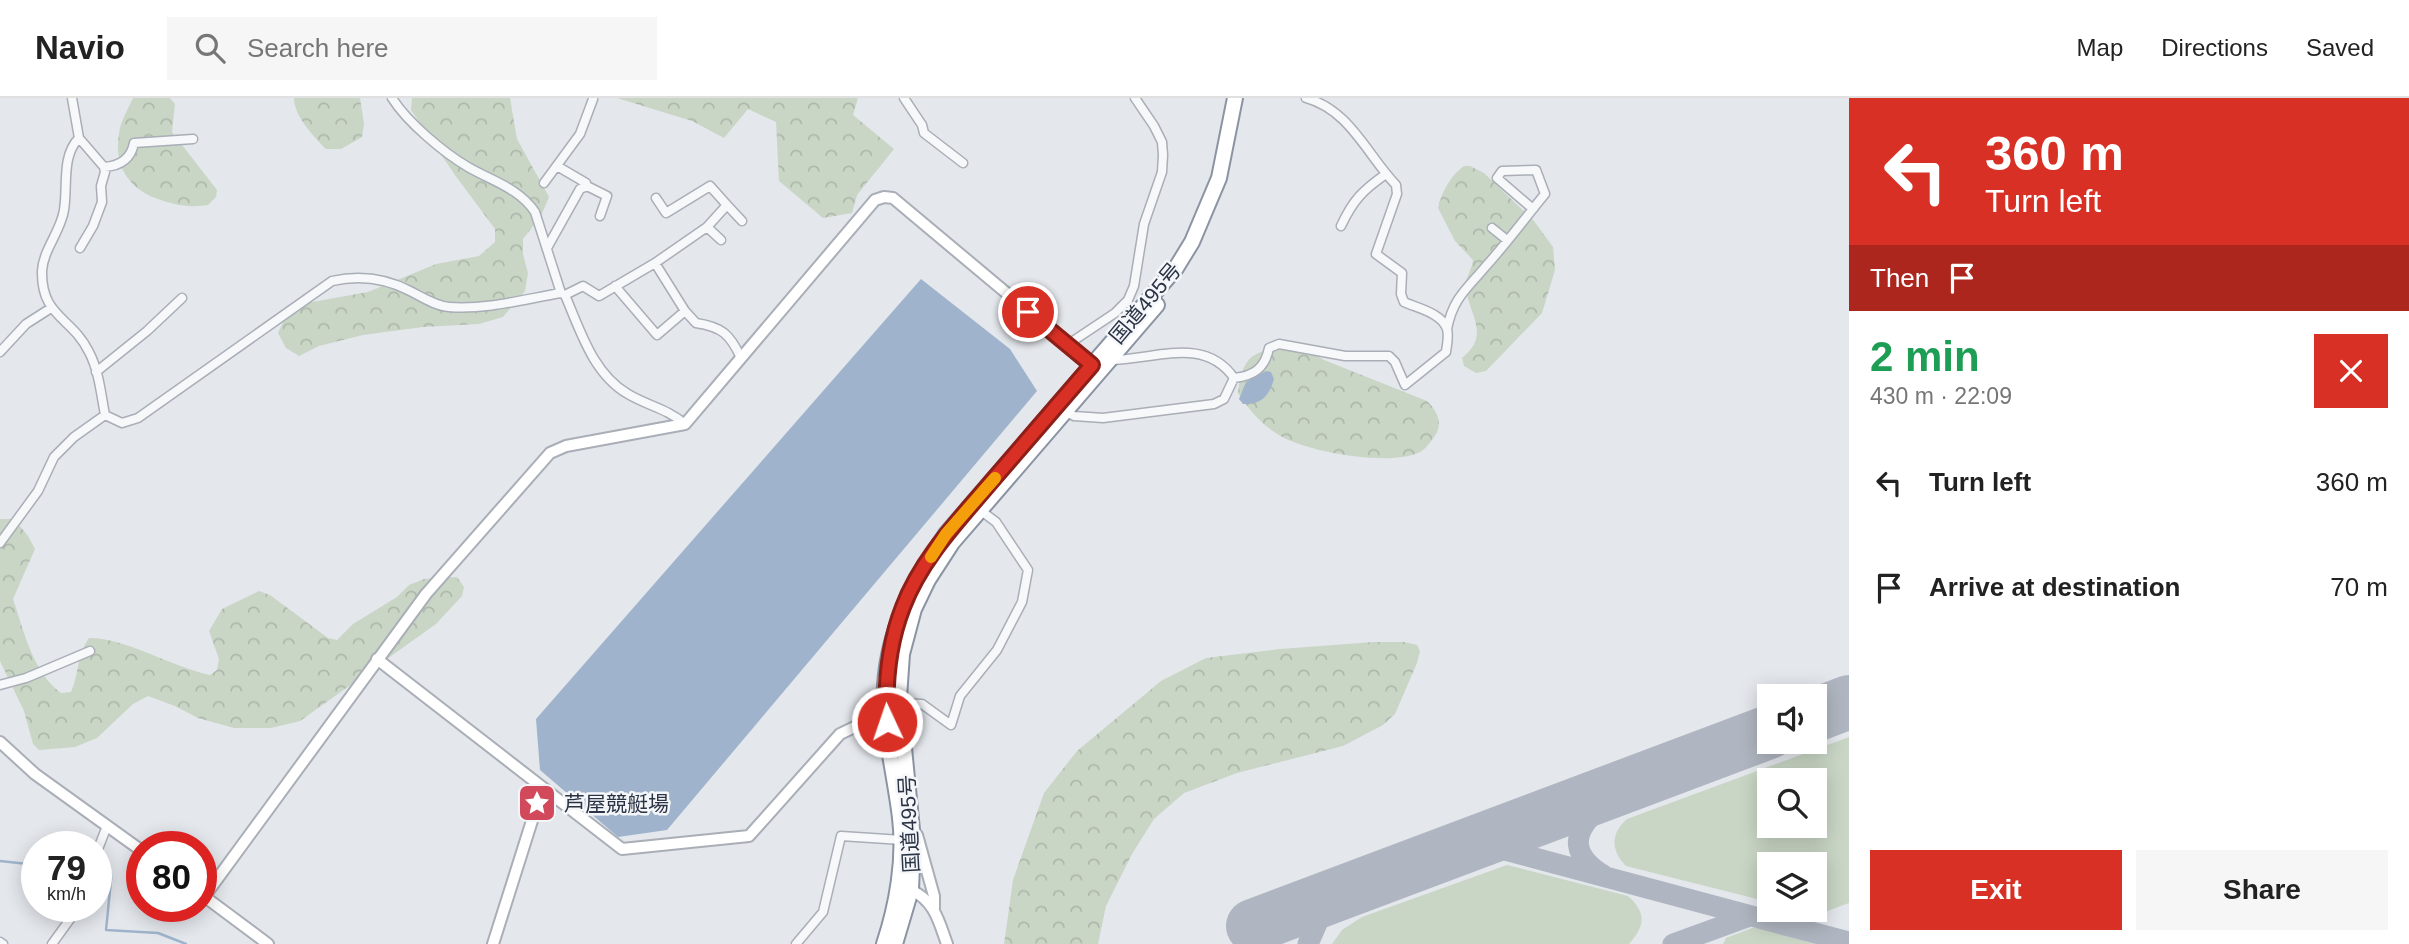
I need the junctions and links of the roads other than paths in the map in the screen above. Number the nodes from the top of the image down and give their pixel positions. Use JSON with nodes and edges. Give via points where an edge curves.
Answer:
{"nodes":[{"id":1,"x":72,"y":98,"type":"edge"},
{"id":2,"x":392,"y":98,"type":"edge"},
{"id":3,"x":904,"y":98,"type":"edge"},
{"id":4,"x":1135,"y":98,"type":"edge"},
{"id":5,"x":1235,"y":98,"type":"edge"},
{"id":6,"x":1245,"y":98,"type":"edge"},
{"id":7,"x":1306,"y":98,"type":"edge"},
{"id":8,"x":593,"y":100,"type":"edge"},
{"id":9,"x":79,"y":138,"type":"junction"},
{"id":10,"x":193,"y":139,"type":"dead end"},
{"id":11,"x":963,"y":163,"type":"dead end"},
{"id":12,"x":557,"y":166,"type":"junction"},
{"id":13,"x":104,"y":167,"type":"junction"},
{"id":14,"x":1386,"y":174,"type":"junction"},
{"id":15,"x":544,"y":183,"type":"dead end"},
{"id":16,"x":587,"y":186,"type":"junction"},
{"id":17,"x":656,"y":198,"type":"dead end"},
{"id":18,"x":727,"y":205,"type":"junction"},
{"id":19,"x":1533,"y":209,"type":"junction"},
{"id":20,"x":600,"y":216,"type":"dead end"},
{"id":21,"x":742,"y":221,"type":"dead end"},
{"id":22,"x":1341,"y":226,"type":"dead end"},
{"id":23,"x":707,"y":227,"type":"junction"},
{"id":24,"x":1492,"y":228,"type":"dead end"},
{"id":25,"x":721,"y":240,"type":"dead end"},
{"id":26,"x":1507,"y":240,"type":"junction"},
{"id":27,"x":80,"y":248,"type":"dead end"},
{"id":28,"x":547,"y":248,"type":"junction"},
{"id":29,"x":655,"y":263,"type":"junction"},
{"id":30,"x":615,"y":286,"type":"junction"},
{"id":31,"x":563,"y":294,"type":"junction"},
{"id":32,"x":182,"y":298,"type":"dead end"},
{"id":33,"x":51,"y":308,"type":"junction"},
{"id":34,"x":685,"y":311,"type":"junction"},
{"id":35,"x":1447,"y":330,"type":"junction"},
{"id":36,"x":1067,"y":345,"type":"junction"},
{"id":37,"x":0,"y":352,"type":"edge"},
{"id":38,"x":741,"y":358,"type":"junction"},
{"id":39,"x":1110,"y":360,"type":"junction"},
{"id":40,"x":1096,"y":369,"type":"junction"},
{"id":41,"x":96,"y":372,"type":"junction"},
{"id":42,"x":1234,"y":378,"type":"junction"},
{"id":43,"x":1066,"y":412,"type":"junction"},
{"id":44,"x":105,"y":415,"type":"junction"},
{"id":45,"x":685,"y":424,"type":"junction"},
{"id":46,"x":981,"y":510,"type":"junction"},
{"id":47,"x":0,"y":543,"type":"edge"},
{"id":48,"x":90,"y":651,"type":"dead end"},
{"id":49,"x":377,"y":659,"type":"junction"},
{"id":50,"x":0,"y":685,"type":"edge"},
{"id":51,"x":900,"y":703,"type":"junction"},
{"id":52,"x":887,"y":722,"type":"junction"},
{"id":53,"x":902,"y":732,"type":"junction"},
{"id":54,"x":0,"y":742,"type":"edge"},
{"id":55,"x":542,"y":789,"type":"junction"},
{"id":56,"x":912,"y":818,"type":"junction"},
{"id":57,"x":107,"y":826,"type":"junction"},
{"id":58,"x":105,"y":831,"type":"edge"},
{"id":59,"x":126,"y":840,"type":"edge"},
{"id":60,"x":907,"y":840,"type":"junction"},
{"id":61,"x":217,"y":876,"type":"edge"},
{"id":62,"x":911,"y":890,"type":"junction"},
{"id":63,"x":217,"y":906,"type":"edge"},
{"id":64,"x":934,"y":908,"type":"junction"},
{"id":65,"x":68,"y":922,"type":"edge"},
{"id":66,"x":52,"y":944,"type":"edge"},
{"id":67,"x":268,"y":944,"type":"edge"},
{"id":68,"x":493,"y":944,"type":"edge"},
{"id":69,"x":796,"y":944,"type":"edge"},
{"id":70,"x":884,"y":944,"type":"edge"},
{"id":71,"x":895,"y":944,"type":"edge"},
{"id":72,"x":947,"y":944,"type":"edge"}],
"edges":[{"from":1,"to":9,"type":"street"},
{"from":2,"to":28,"type":"street","via":[[437,144],[527,201]]},
{"from":3,"to":11,"type":"street","via":[[924,134]]},
{"from":4,"to":36,"type":"street","via":[[1154,126],[1163,155],[1162,172],[1144,224],[1134,286],[1115,313]]},
{"from":5,"to":40,"type":"highway","name":"国道495号","via":[[1219,178],[1192,243]]},
{"from":6,"to":39,"type":"highway","name":"国道495号","via":[[1227,182],[1205,235],[1187,268]]},
{"from":7,"to":14,"type":"street","via":[[1336,112]]},
{"from":8,"to":12,"type":"street","via":[[580,134]]},
{"from":9,"to":13,"type":"street"},
{"from":9,"to":33,"type":"street","via":[[67,164],[62,220],[43,267],[42,285]]},
{"from":10,"to":13,"type":"street","via":[[134,142],[127,159]]},
{"from":12,"to":15,"type":"street"},
{"from":12,"to":16,"type":"street"},
{"from":13,"to":27,"type":"street","via":[[102,202]]},
{"from":14,"to":22,"type":"street","via":[[1361,193]]},
{"from":14,"to":35,"type":"street","via":[[1398,194],[1376,254],[1402,273],[1404,302],[1435,316]]},
{"from":16,"to":20,"type":"street","via":[[607,196]]},
{"from":16,"to":28,"type":"street","via":[[568,207]]},
{"from":17,"to":18,"type":"street","via":[[666,214],[707,183]]},
{"from":18,"to":21,"type":"street"},
{"from":18,"to":23,"type":"street"},
{"from":19,"to":19,"type":"street","via":[[1545,194],[1536,170],[1502,171],[1497,178]]},
{"from":19,"to":26,"type":"street"},
{"from":23,"to":25,"type":"street"},
{"from":23,"to":29,"type":"street"},
{"from":24,"to":26,"type":"street"},
{"from":26,"to":35,"type":"street","via":[[1458,297]]},
{"from":28,"to":31,"type":"street"},
{"from":29,"to":30,"type":"street"},
{"from":29,"to":34,"type":"street"},
{"from":30,"to":31,"type":"street","via":[[599,296],[583,286]]},
{"from":30,"to":34,"type":"street","via":[[657,335]]},
{"from":31,"to":44,"type":"street","via":[[447,307],[387,281],[332,281],[138,418],[122,423]]},
{"from":31,"to":45,"type":"street","via":[[599,369],[632,396],[671,412]]},
{"from":32,"to":41,"type":"street"},
{"from":33,"to":37,"type":"street","via":[[26,324]]},
{"from":33,"to":41,"type":"street","via":[[80,334]]},
{"from":34,"to":38,"type":"street","via":[[696,323],[715,326],[734,342]]},
{"from":35,"to":42,"type":"street","via":[[1446,352],[1405,385],[1389,356],[1345,356],[1279,344],[1269,348],[1264,366]]},
{"from":36,"to":38,"type":"street","via":[[892,198],[884,197],[875,200]]},
{"from":36,"to":40,"type":"street"},
{"from":38,"to":45,"type":"street"},
{"from":39,"to":40,"type":"highway","name":"国道495号"},
{"from":39,"to":42,"type":"street","via":[[1202,353]]},
{"from":40,"to":43,"type":"highway","name":"国道495号"},
{"from":40,"to":52,"type":"highway","name":"国道495号","via":[[946,534],[920,573],[892,640],[885,686]]},
{"from":41,"to":44,"type":"street"},
{"from":42,"to":43,"type":"street","via":[[1224,399],[1214,404],[1103,418]]},
{"from":43,"to":46,"type":"highway","name":"国道495号"},
{"from":44,"to":47,"type":"street","via":[[54,457],[38,491]]},
{"from":45,"to":49,"type":"street","via":[[550,453],[426,594]]},
{"from":46,"to":51,"type":"highway","name":"国道495号","via":[[952,543],[914,609],[902,654]]},
{"from":46,"to":51,"type":"street","via":[[996,522],[1028,570],[1022,602],[997,650],[960,696],[951,726],[922,704]]},
{"from":48,"to":50,"type":"street"},
{"from":49,"to":55,"type":"street"},
{"from":49,"to":61,"type":"street"},
{"from":51,"to":53,"type":"highway","name":"国道495号"},
{"from":52,"to":53,"type":"street"},
{"from":52,"to":55,"type":"street","via":[[865,722],[839,734],[749,836],[622,849]]},
{"from":52,"to":60,"type":"highway","name":"国道495号"},
{"from":53,"to":56,"type":"highway","name":"国道495号"},
{"from":54,"to":57,"type":"street","via":[[35,774]]},
{"from":55,"to":68,"type":"street"},
{"from":56,"to":60,"type":"highway","name":"国道495号"},
{"from":56,"to":64,"type":"street"},
{"from":57,"to":58,"type":"street"},
{"from":57,"to":59,"type":"street"},
{"from":60,"to":62,"type":"highway","name":"国道495号"},
{"from":60,"to":69,"type":"street","via":[[841,836],[823,912]]},
{"from":60,"to":70,"type":"highway","name":"国道495号"},
{"from":62,"to":64,"type":"street"},
{"from":62,"to":71,"type":"highway","name":"国道495号"},
{"from":63,"to":67,"type":"street"},
{"from":64,"to":72,"type":"street"},
{"from":65,"to":66,"type":"street"}]}
